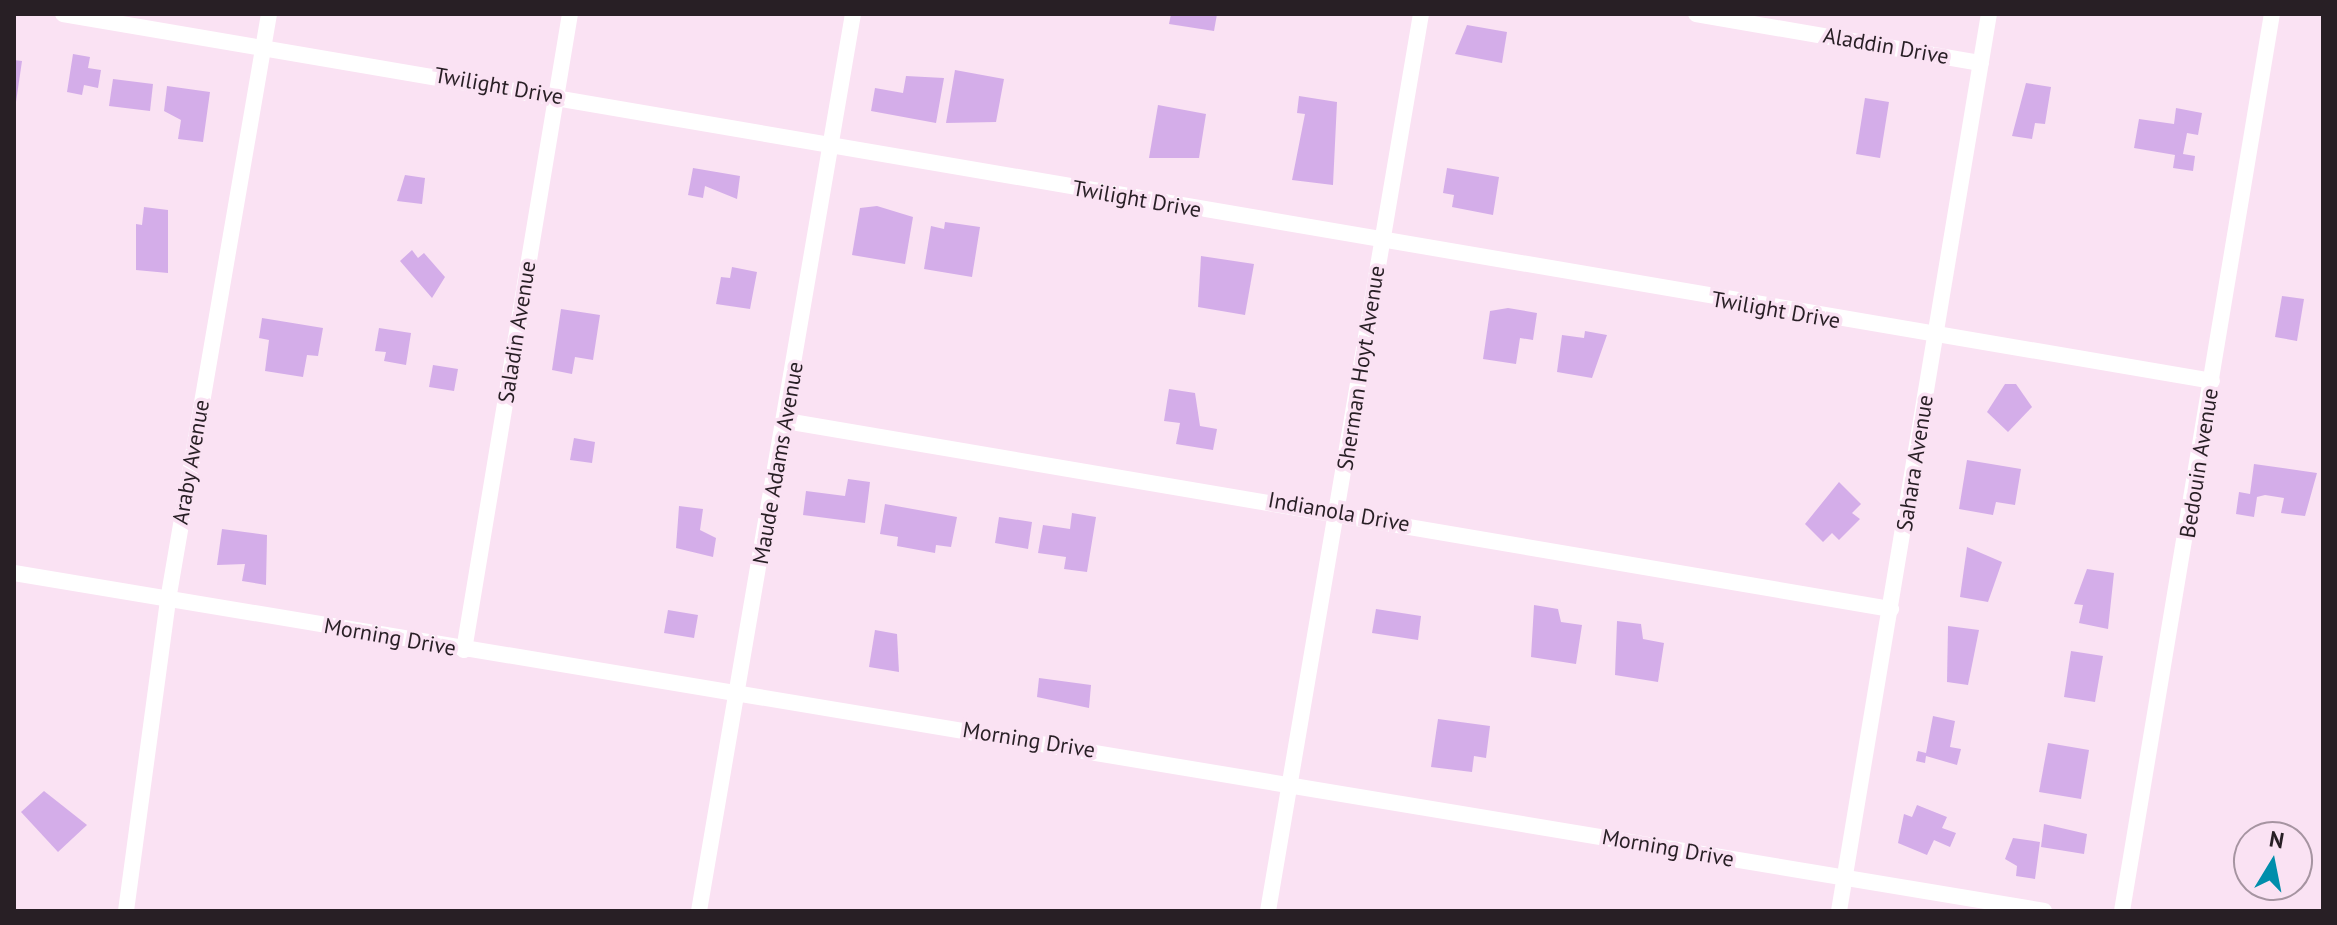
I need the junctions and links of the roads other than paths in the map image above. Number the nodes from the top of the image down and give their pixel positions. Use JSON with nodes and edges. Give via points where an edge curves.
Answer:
{"nodes":[{"id":1,"x":63,"y":14,"type":"edge"},
{"id":2,"x":269,"y":14,"type":"edge"},
{"id":3,"x":570,"y":14,"type":"edge"},
{"id":4,"x":853,"y":14,"type":"edge"},
{"id":5,"x":1421,"y":14,"type":"edge"},
{"id":6,"x":1696,"y":14,"type":"edge"},
{"id":7,"x":1989,"y":14,"type":"edge"},
{"id":8,"x":2272,"y":14,"type":"edge"},
{"id":9,"x":263,"y":47,"type":"junction"},
{"id":10,"x":1981,"y":63,"type":"junction"},
{"id":11,"x":557,"y":96,"type":"junction"},
{"id":12,"x":830,"y":146,"type":"junction"},
{"id":13,"x":1382,"y":241,"type":"junction"},
{"id":14,"x":1936,"y":337,"type":"junction"},
{"id":15,"x":2212,"y":381,"type":"junction"},
{"id":16,"x":786,"y":421,"type":"junction"},
{"id":17,"x":1337,"y":511,"type":"junction"},
{"id":18,"x":14,"y":573,"type":"edge"},
{"id":19,"x":168,"y":600,"type":"junction"},
{"id":20,"x":1891,"y":609,"type":"junction"},
{"id":21,"x":464,"y":650,"type":"junction"},
{"id":22,"x":739,"y":694,"type":"junction"},
{"id":23,"x":1292,"y":783,"type":"junction"},
{"id":24,"x":1846,"y":878,"type":"junction"},
{"id":25,"x":126,"y":911,"type":"edge"},
{"id":26,"x":699,"y":911,"type":"edge"},
{"id":27,"x":1268,"y":911,"type":"edge"},
{"id":28,"x":1839,"y":911,"type":"edge"},
{"id":29,"x":2044,"y":911,"type":"edge"},
{"id":30,"x":2122,"y":911,"type":"edge"}],
"edges":[{"from":1,"to":9,"type":"street","name":"Twilight Drive"},
{"from":2,"to":9,"type":"street","name":"Araby Avenue"},
{"from":3,"to":11,"type":"street","name":"Saladin Avenue"},
{"from":4,"to":12,"type":"street","name":"Maude Adams Avenue"},
{"from":5,"to":13,"type":"street","name":"Sherman Hoyt Avenue"},
{"from":6,"to":10,"type":"street","name":"Aladdin Drive"},
{"from":7,"to":10,"type":"street","name":"Sahara Avenue"},
{"from":8,"to":15,"type":"street","name":"Bedouin Avenue"},
{"from":9,"to":11,"type":"street","name":"Twilight Drive"},
{"from":9,"to":19,"type":"street","name":"Araby Avenue"},
{"from":10,"to":14,"type":"street","name":"Sahara Avenue"},
{"from":11,"to":12,"type":"street","name":"Twilight Drive"},
{"from":11,"to":21,"type":"street","name":"Saladin Avenue"},
{"from":12,"to":13,"type":"street","name":"Twilight Drive"},
{"from":12,"to":16,"type":"street","name":"Maude Adams Avenue"},
{"from":13,"to":14,"type":"street","name":"Twilight Drive"},
{"from":13,"to":17,"type":"street","name":"Sherman Hoyt Avenue"},
{"from":14,"to":15,"type":"street","name":"Twilight Drive"},
{"from":14,"to":20,"type":"street","name":"Sahara Avenue"},
{"from":15,"to":30,"type":"street","name":"Bedouin Avenue"},
{"from":16,"to":17,"type":"street","name":"Indianola Drive"},
{"from":16,"to":22,"type":"street","name":"Maude Adams Avenue"},
{"from":17,"to":20,"type":"street","name":"Indianola Drive"},
{"from":17,"to":23,"type":"street","name":"Sherman Hoyt Avenue"},
{"from":18,"to":19,"type":"street","name":"Morning Drive"},
{"from":19,"to":21,"type":"street","name":"Morning Drive"},
{"from":19,"to":25,"type":"street","name":"Araby Avenue"},
{"from":20,"to":24,"type":"street","name":"Sahara Avenue"},
{"from":21,"to":22,"type":"street","name":"Morning Drive"},
{"from":22,"to":23,"type":"street","name":"Morning Drive"},
{"from":22,"to":26,"type":"street","name":"Maude Adams Avenue"},
{"from":23,"to":24,"type":"street","name":"Morning Drive"},
{"from":23,"to":27,"type":"street","name":"Sherman Hoyt Avenue"},
{"from":24,"to":28,"type":"street","name":"Sahara Avenue"},
{"from":24,"to":29,"type":"street","name":"Morning Drive"}]}
